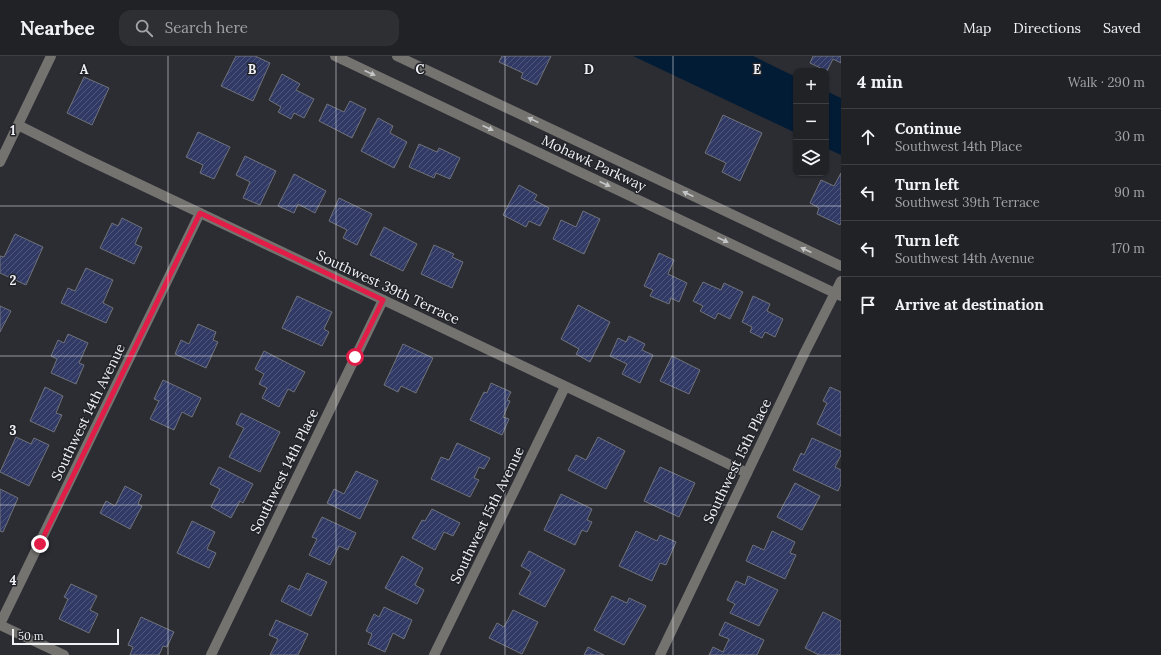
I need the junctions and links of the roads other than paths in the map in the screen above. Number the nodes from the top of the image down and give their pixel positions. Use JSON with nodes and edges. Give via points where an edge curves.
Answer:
{"nodes":[{"id":1,"x":51,"y":56,"type":"edge"},
{"id":2,"x":335,"y":56,"type":"edge"},
{"id":3,"x":397,"y":56,"type":"edge"},
{"id":4,"x":18,"y":125,"type":"junction"},
{"id":5,"x":0,"y":162,"type":"edge"},
{"id":6,"x":200,"y":213,"type":"junction"},
{"id":7,"x":841,"y":266,"type":"edge"},
{"id":8,"x":841,"y":281,"type":"edge"},
{"id":9,"x":838,"y":294,"type":"edge"},
{"id":10,"x":383,"y":300,"type":"junction"},
{"id":11,"x":565,"y":387,"type":"junction"},
{"id":12,"x":747,"y":473,"type":"junction"},
{"id":13,"x":0,"y":624,"type":"edge"},
{"id":14,"x":64,"y":655,"type":"edge"},
{"id":15,"x":211,"y":655,"type":"edge"},
{"id":16,"x":434,"y":655,"type":"edge"},
{"id":17,"x":660,"y":655,"type":"edge"}],
"edges":[{"from":1,"to":4,"type":"street"},
{"from":2,"to":9,"type":"street","name":"Mohawk Parkway","one_way":true},
{"from":7,"to":3,"type":"street","name":"Mohawk Parkway","one_way":true},
{"from":4,"to":5,"type":"street"},
{"from":4,"to":6,"type":"street","name":"Southwest 39th Terrace"},
{"from":6,"to":10,"type":"street","name":"Southwest 39th Terrace"},
{"from":6,"to":13,"type":"street","name":"Southwest 14th Avenue"},
{"from":8,"to":9,"type":"street","name":"Southwest 15th Place"},
{"from":9,"to":12,"type":"street","name":"Southwest 15th Place","via":[[805,352]]},
{"from":10,"to":11,"type":"street","name":"Southwest 39th Terrace"},
{"from":10,"to":15,"type":"street","name":"Southwest 14th Place"},
{"from":11,"to":12,"type":"street","name":"Southwest 39th Terrace"},
{"from":11,"to":16,"type":"street","name":"Southwest 15th Avenue"},
{"from":12,"to":17,"type":"street","name":"Southwest 15th Place"},
{"from":13,"to":14,"type":"street"}]}
